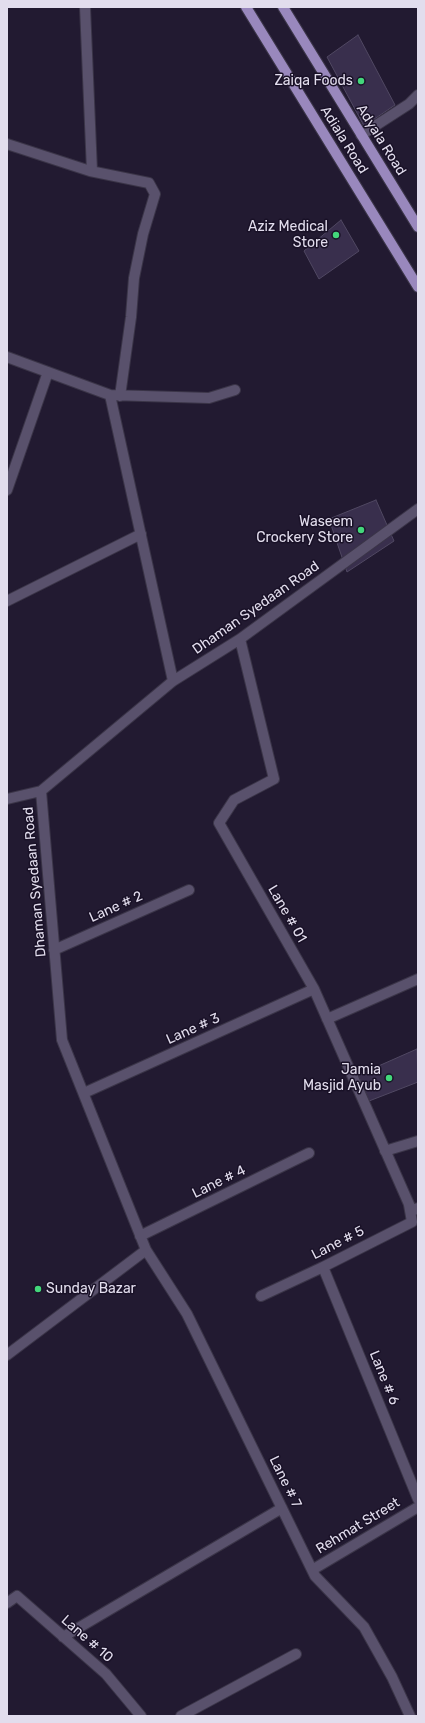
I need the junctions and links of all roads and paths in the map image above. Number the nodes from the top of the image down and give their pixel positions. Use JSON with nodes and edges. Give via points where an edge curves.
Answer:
{"nodes":[{"id":1,"x":85,"y":7,"type":"edge"},
{"id":2,"x":246,"y":7,"type":"edge"},
{"id":3,"x":283,"y":7,"type":"edge"},
{"id":4,"x":418,"y":95,"type":"edge"},
{"id":5,"x":362,"y":135,"type":"junction"},
{"id":6,"x":7,"y":144,"type":"edge"},
{"id":7,"x":92,"y":171,"type":"junction"},
{"id":8,"x":418,"y":227,"type":"edge"},
{"id":9,"x":418,"y":287,"type":"edge"},
{"id":10,"x":7,"y":357,"type":"edge"},
{"id":11,"x":48,"y":372,"type":"junction"},
{"id":12,"x":235,"y":390,"type":"dead end"},
{"id":13,"x":115,"y":395,"type":"junction"},
{"id":14,"x":7,"y":490,"type":"edge"},
{"id":15,"x":418,"y":509,"type":"edge"},
{"id":16,"x":141,"y":534,"type":"junction"},
{"id":17,"x":7,"y":601,"type":"edge"},
{"id":18,"x":240,"y":639,"type":"junction"},
{"id":19,"x":173,"y":681,"type":"junction"},
{"id":20,"x":41,"y":791,"type":"junction"},
{"id":21,"x":7,"y":799,"type":"edge"},
{"id":22,"x":189,"y":890,"type":"dead end"},
{"id":23,"x":54,"y":950,"type":"junction"},
{"id":24,"x":418,"y":979,"type":"edge"},
{"id":25,"x":314,"y":989,"type":"junction"},
{"id":26,"x":327,"y":1019,"type":"junction"},
{"id":27,"x":84,"y":1093,"type":"junction"},
{"id":28,"x":418,"y":1141,"type":"edge"},
{"id":29,"x":385,"y":1151,"type":"junction"},
{"id":30,"x":309,"y":1152,"type":"dead end"},
{"id":31,"x":414,"y":1206,"type":"edge"},
{"id":32,"x":140,"y":1236,"type":"junction"},
{"id":33,"x":146,"y":1250,"type":"junction"},
{"id":34,"x":323,"y":1267,"type":"junction"},
{"id":35,"x":260,"y":1296,"type":"dead end"},
{"id":36,"x":7,"y":1355,"type":"edge"},
{"id":37,"x":418,"y":1499,"type":"edge"},
{"id":38,"x":418,"y":1507,"type":"edge"},
{"id":39,"x":282,"y":1508,"type":"junction"},
{"id":40,"x":312,"y":1570,"type":"junction"},
{"id":41,"x":7,"y":1603,"type":"edge"},
{"id":42,"x":63,"y":1637,"type":"junction"},
{"id":43,"x":296,"y":1654,"type":"dead end"},
{"id":44,"x":141,"y":1716,"type":"edge"},
{"id":45,"x":181,"y":1716,"type":"edge"},
{"id":46,"x":410,"y":1716,"type":"edge"}],
"edges":[{"from":1,"to":7,"type":"street"},
{"from":2,"to":9,"type":"main road","name":"Adiala Road"},
{"from":3,"to":5,"type":"main road","name":"Adyala Road"},
{"from":4,"to":5,"type":"street"},
{"from":5,"to":8,"type":"main road","name":"Adyala Road"},
{"from":6,"to":7,"type":"street"},
{"from":7,"to":13,"type":"street","via":[[149,183],[155,194],[134,278],[132,317]]},
{"from":10,"to":11,"type":"street"},
{"from":11,"to":13,"type":"street"},
{"from":11,"to":14,"type":"street"},
{"from":12,"to":13,"type":"street","via":[[209,398]]},
{"from":13,"to":16,"type":"street"},
{"from":15,"to":18,"type":"street","name":"Dhaman Syedaan Road"},
{"from":16,"to":17,"type":"street"},
{"from":16,"to":19,"type":"street"},
{"from":18,"to":19,"type":"street","name":"Dhaman Syedaan Road"},
{"from":18,"to":25,"type":"street","name":"Lane # 01","via":[[274,779],[234,800],[220,823]]},
{"from":19,"to":20,"type":"street","name":"Dhaman Syedaan Road"},
{"from":20,"to":21,"type":"street"},
{"from":20,"to":23,"type":"street","name":"Dhaman Syedaan Road"},
{"from":22,"to":23,"type":"street","name":"Lane # 2"},
{"from":23,"to":27,"type":"street","name":"Dhaman Syedaan Road","via":[[62,1040]]},
{"from":24,"to":26,"type":"street"},
{"from":25,"to":26,"type":"street","name":"Lane # 01"},
{"from":25,"to":27,"type":"street","name":"Lane # 3"},
{"from":26,"to":29,"type":"street","name":"Lane # 01"},
{"from":27,"to":32,"type":"street","name":"Dhaman Syedaan Road"},
{"from":28,"to":29,"type":"street"},
{"from":29,"to":31,"type":"street","name":"Lane # 01"},
{"from":30,"to":32,"type":"street","name":"Lane # 4"},
{"from":31,"to":34,"type":"street","name":"Lane # 5","via":[[412,1222]]},
{"from":32,"to":33,"type":"street","name":"Dhaman Syedaan Road"},
{"from":33,"to":36,"type":"street"},
{"from":33,"to":39,"type":"street","name":"Lane # 7","via":[[187,1314]]},
{"from":34,"to":35,"type":"street","name":"Lane # 5"},
{"from":34,"to":37,"type":"street","name":"Lane # 6"},
{"from":38,"to":40,"type":"street","name":"Rehmat Street"},
{"from":39,"to":40,"type":"street","name":"Lane # 7"},
{"from":39,"to":42,"type":"street"},
{"from":40,"to":46,"type":"street","name":"Lane # 7","via":[[364,1627]]},
{"from":41,"to":42,"type":"street","name":"Lane # 10","via":[[17,1596]]},
{"from":42,"to":44,"type":"street","name":"Lane # 10","via":[[106,1674]]},
{"from":43,"to":45,"type":"street"}]}
